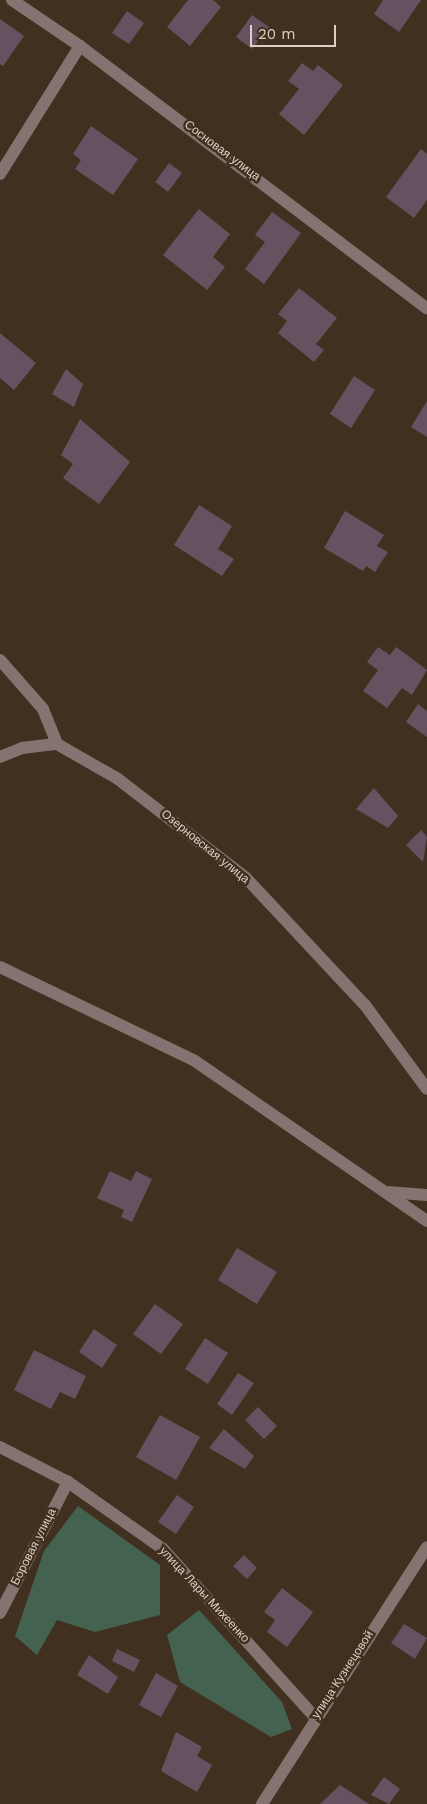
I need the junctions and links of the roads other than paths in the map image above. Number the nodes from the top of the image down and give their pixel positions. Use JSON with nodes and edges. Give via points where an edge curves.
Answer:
{"nodes":[{"id":1,"x":12,"y":0,"type":"edge"},
{"id":2,"x":80,"y":46,"type":"junction"},
{"id":3,"x":0,"y":174,"type":"edge"},
{"id":4,"x":427,"y":308,"type":"edge"},
{"id":5,"x":0,"y":660,"type":"edge"},
{"id":6,"x":57,"y":744,"type":"junction"},
{"id":7,"x":0,"y":758,"type":"edge"},
{"id":8,"x":0,"y":967,"type":"edge"},
{"id":9,"x":427,"y":1089,"type":"edge"},
{"id":10,"x":387,"y":1192,"type":"junction"},
{"id":11,"x":427,"y":1195,"type":"edge"},
{"id":12,"x":427,"y":1221,"type":"edge"},
{"id":13,"x":0,"y":1447,"type":"edge"},
{"id":14,"x":68,"y":1482,"type":"junction"},
{"id":15,"x":427,"y":1547,"type":"edge"},
{"id":16,"x":0,"y":1613,"type":"edge"},
{"id":17,"x":315,"y":1717,"type":"junction"},
{"id":18,"x":262,"y":1804,"type":"edge"}],
"edges":[{"from":1,"to":2,"type":"street","name":"Сосновая улица"},
{"from":2,"to":3,"type":"street"},
{"from":2,"to":4,"type":"street","name":"Сосновая улица"},
{"from":5,"to":6,"type":"street","via":[[43,709]]},
{"from":6,"to":7,"type":"street","via":[[22,748]]},
{"from":6,"to":9,"type":"street","name":"Озерновская улица","via":[[118,779],[246,878],[365,1005]]},
{"from":8,"to":10,"type":"street","via":[[195,1061]]},
{"from":10,"to":11,"type":"street"},
{"from":10,"to":12,"type":"street"},
{"from":13,"to":14,"type":"street","name":"улица Лары Михеенко"},
{"from":14,"to":16,"type":"street","name":"Боровая улица"},
{"from":14,"to":17,"type":"street","name":"улица Лары Михеенко","via":[[163,1548]]},
{"from":15,"to":17,"type":"street","name":"улица Кузнецовой"},
{"from":17,"to":18,"type":"street","name":"улица Кузнецовой"}]}
